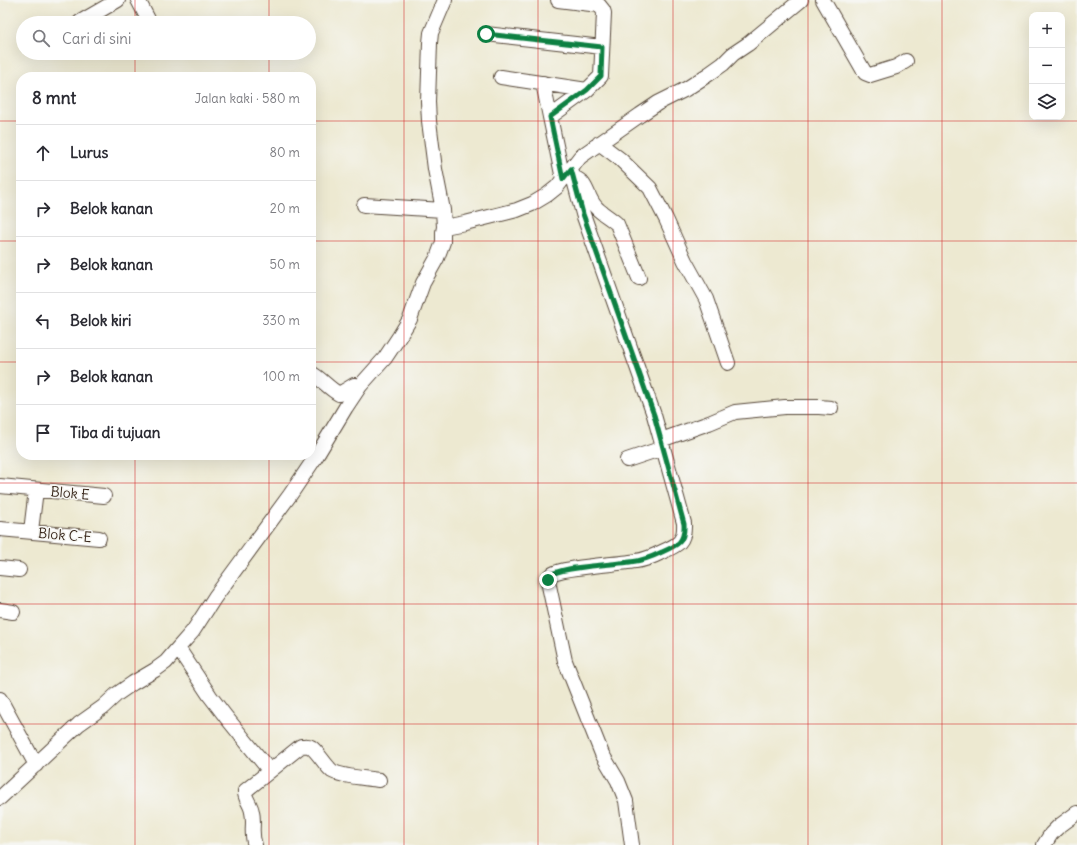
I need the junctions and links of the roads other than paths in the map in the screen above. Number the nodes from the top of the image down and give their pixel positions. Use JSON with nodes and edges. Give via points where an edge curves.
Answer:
{"nodes":[{"id":1,"x":118,"y":0,"type":"edge"},
{"id":2,"x":138,"y":0,"type":"edge"},
{"id":3,"x":445,"y":0,"type":"edge"},
{"id":4,"x":558,"y":0,"type":"edge"},
{"id":5,"x":801,"y":0,"type":"edge"},
{"id":6,"x":824,"y":0,"type":"edge"},
{"id":7,"x":90,"y":16,"type":"edge"},
{"id":8,"x":146,"y":16,"type":"edge"},
{"id":9,"x":486,"y":34,"type":"dead end"},
{"id":10,"x":602,"y":47,"type":"junction"},
{"id":11,"x":906,"y":61,"type":"dead end"},
{"id":12,"x":501,"y":77,"type":"dead end"},
{"id":13,"x":543,"y":83,"type":"junction"},
{"id":14,"x":587,"y":90,"type":"junction"},
{"id":15,"x":550,"y":117,"type":"junction"},
{"id":16,"x":599,"y":143,"type":"junction"},
{"id":17,"x":569,"y":175,"type":"junction"},
{"id":18,"x":364,"y":205,"type":"dead end"},
{"id":19,"x":442,"y":210,"type":"junction"},
{"id":20,"x":444,"y":227,"type":"junction"},
{"id":21,"x":639,"y":278,"type":"dead end"},
{"id":22,"x":728,"y":363,"type":"dead end"},
{"id":23,"x":316,"y":376,"type":"edge"},
{"id":24,"x":360,"y":386,"type":"junction"},
{"id":25,"x":831,"y":408,"type":"dead end"},
{"id":26,"x":662,"y":444,"type":"junction"},
{"id":27,"x":316,"y":456,"type":"edge"},
{"id":28,"x":314,"y":460,"type":"edge"},
{"id":29,"x":627,"y":460,"type":"dead end"},
{"id":30,"x":0,"y":486,"type":"edge"},
{"id":31,"x":36,"y":490,"type":"junction"},
{"id":32,"x":104,"y":496,"type":"dead end"},
{"id":33,"x":0,"y":529,"type":"edge"},
{"id":34,"x":30,"y":531,"type":"junction"},
{"id":35,"x":99,"y":538,"type":"dead end"},
{"id":36,"x":0,"y":568,"type":"edge"},
{"id":37,"x":19,"y":570,"type":"dead end"},
{"id":38,"x":178,"y":648,"type":"junction"},
{"id":39,"x":0,"y":700,"type":"edge"},
{"id":40,"x":36,"y":765,"type":"junction"},
{"id":41,"x":269,"y":770,"type":"junction"},
{"id":42,"x":379,"y":780,"type":"dead end"},
{"id":43,"x":0,"y":798,"type":"edge"},
{"id":44,"x":1077,"y":813,"type":"edge"},
{"id":45,"x":255,"y":845,"type":"edge"},
{"id":46,"x":632,"y":845,"type":"edge"},
{"id":47,"x":1044,"y":845,"type":"edge"}],
"edges":[{"from":1,"to":7,"type":"street"},
{"from":2,"to":8,"type":"street"},
{"from":3,"to":19,"type":"street","via":[[431,33],[428,102]]},
{"from":4,"to":10,"type":"street","via":[[599,5],[604,14]]},
{"from":5,"to":16,"type":"street","via":[[714,70],[686,89],[658,103]]},
{"from":6,"to":11,"type":"street","via":[[865,72],[870,75]]},
{"from":9,"to":10,"type":"street"},
{"from":10,"to":14,"type":"street","via":[[601,76]]},
{"from":12,"to":13,"type":"street"},
{"from":13,"to":14,"type":"street"},
{"from":13,"to":15,"type":"street"},
{"from":14,"to":15,"type":"street"},
{"from":15,"to":17,"type":"street"},
{"from":16,"to":17,"type":"street","via":[[580,157]]},
{"from":16,"to":22,"type":"street","via":[[650,188],[706,299]]},
{"from":17,"to":20,"type":"street","via":[[547,195],[532,204],[487,218]]},
{"from":17,"to":21,"type":"street","via":[[584,184],[594,206],[617,224]]},
{"from":17,"to":26,"type":"street"},
{"from":18,"to":19,"type":"street"},
{"from":19,"to":20,"type":"street"},
{"from":20,"to":24,"type":"street","via":[[443,242],[423,283],[410,318],[385,358]]},
{"from":23,"to":24,"type":"street","via":[[338,394],[354,385]]},
{"from":24,"to":27,"type":"street"},
{"from":25,"to":26,"type":"street","via":[[785,407],[735,412]]},
{"from":26,"to":29,"type":"street"},
{"from":26,"to":46,"type":"street","via":[[684,524],[680,541],[673,547],[648,558],[566,569],[551,575],[548,580],[565,661],[602,754],[625,795]]},
{"from":28,"to":38,"type":"street","via":[[193,631]]},
{"from":30,"to":31,"type":"street","name":"Blok E"},
{"from":31,"to":32,"type":"street","name":"Blok E"},
{"from":31,"to":34,"type":"street"},
{"from":33,"to":34,"type":"street","name":"Blok C-E"},
{"from":34,"to":35,"type":"street","name":"Blok C-E"},
{"from":36,"to":37,"type":"street"},
{"from":38,"to":40,"type":"street","via":[[166,662],[88,716]]},
{"from":38,"to":41,"type":"street","via":[[210,696]]},
{"from":39,"to":40,"type":"street"},
{"from":40,"to":43,"type":"street"},
{"from":41,"to":42,"type":"street","via":[[301,746],[306,746],[311,747],[334,772]]},
{"from":41,"to":45,"type":"street","via":[[245,791],[252,810],[252,839]]},
{"from":44,"to":47,"type":"street","via":[[1058,827]]}]}
